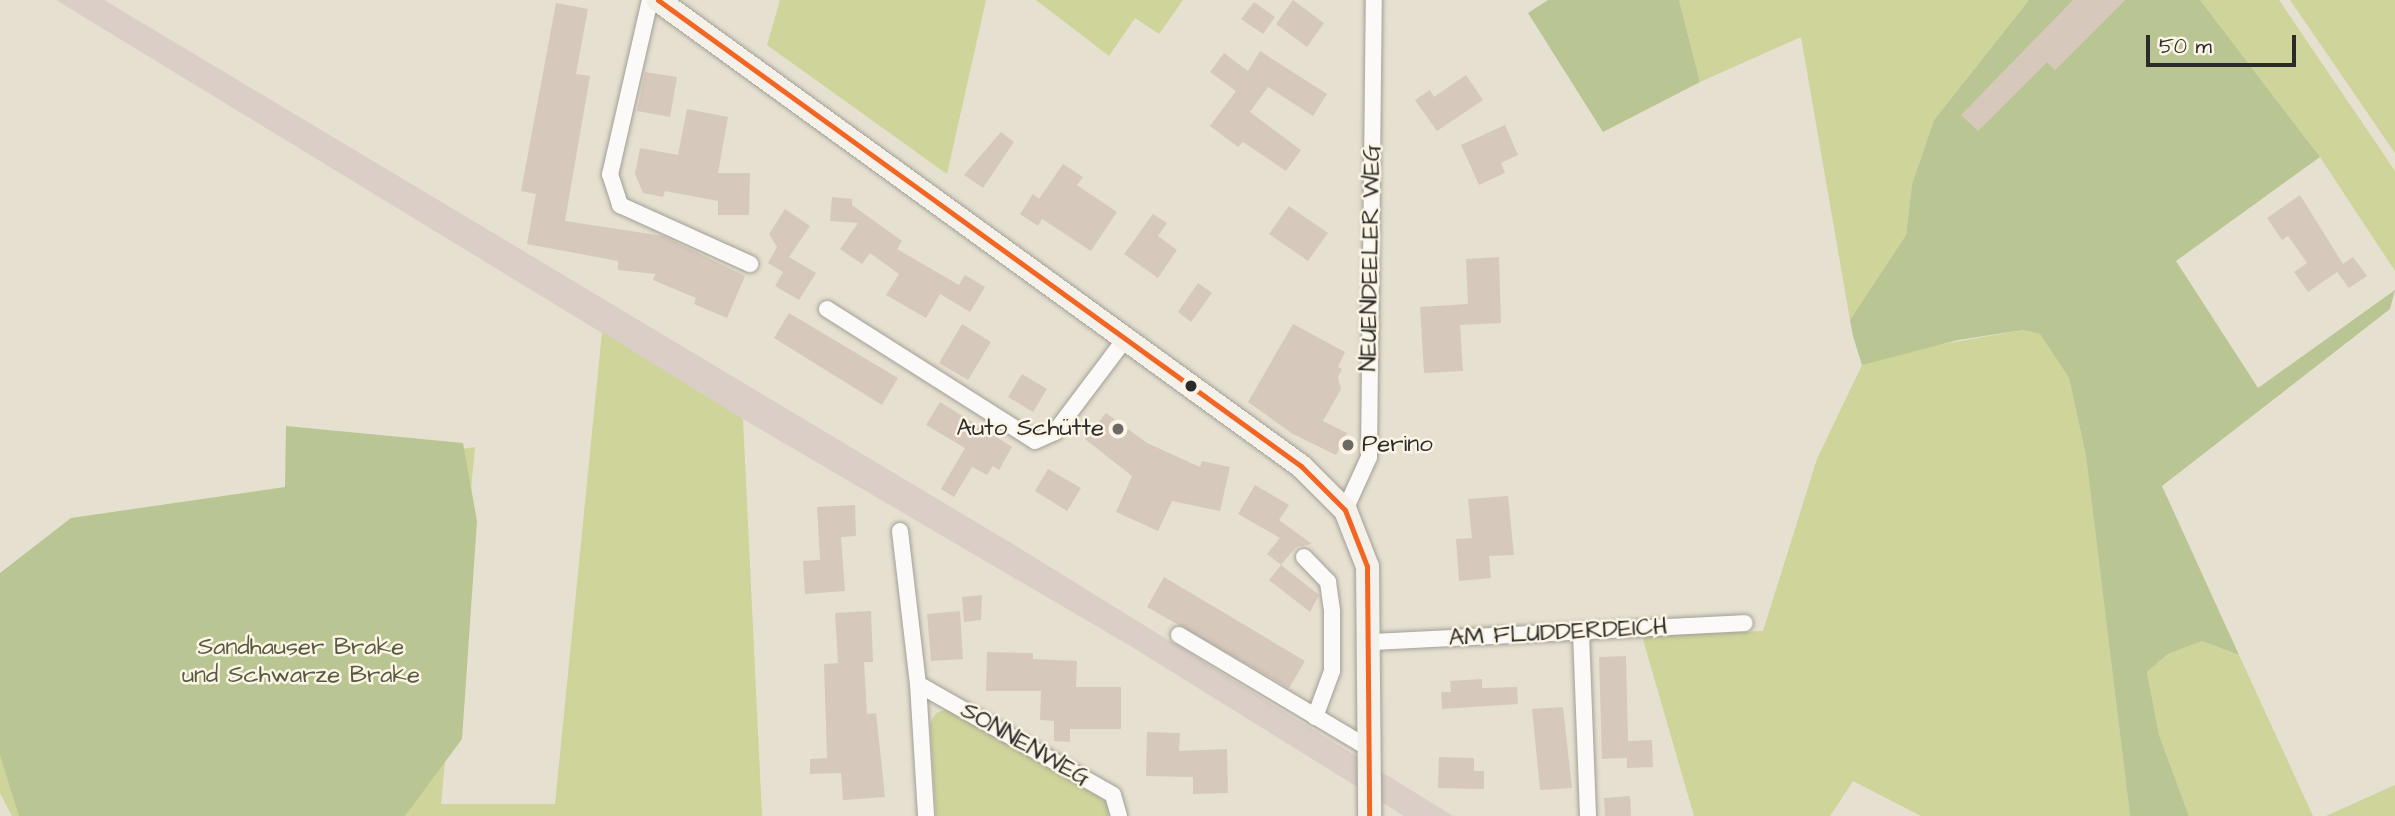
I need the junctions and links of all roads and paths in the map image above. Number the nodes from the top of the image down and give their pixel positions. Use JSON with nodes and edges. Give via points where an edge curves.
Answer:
{"nodes":[{"id":1,"x":650,"y":0,"type":"edge"},
{"id":2,"x":658,"y":0,"type":"edge"},
{"id":3,"x":1374,"y":0,"type":"edge"},
{"id":4,"x":750,"y":264,"type":"dead end"},
{"id":5,"x":827,"y":309,"type":"dead end"},
{"id":6,"x":1125,"y":339,"type":"junction"},
{"id":7,"x":1345,"y":510,"type":"junction"},
{"id":8,"x":900,"y":531,"type":"dead end"},
{"id":9,"x":1304,"y":557,"type":"dead end"},
{"id":10,"x":1745,"y":623,"type":"dead end"},
{"id":11,"x":1581,"y":634,"type":"junction"},
{"id":12,"x":1179,"y":635,"type":"dead end"},
{"id":13,"x":1371,"y":642,"type":"junction"},
{"id":14,"x":918,"y":684,"type":"junction"},
{"id":15,"x":1315,"y":717,"type":"junction"},
{"id":16,"x":1370,"y":749,"type":"junction"},
{"id":17,"x":926,"y":816,"type":"edge"},
{"id":18,"x":1119,"y":816,"type":"edge"},
{"id":19,"x":1369,"y":816,"type":"edge"},
{"id":20,"x":1588,"y":816,"type":"edge"}],
"edges":[{"from":1,"to":4,"type":"street","via":[[610,174],[620,205]]},
{"from":2,"to":6,"type":"main road"},
{"from":3,"to":7,"type":"street","name":"NEUENDEELER WEG","via":[[1369,457]]},
{"from":5,"to":6,"type":"street","via":[[1035,441],[1055,432]]},
{"from":6,"to":7,"type":"main road","via":[[1301,466]]},
{"from":7,"to":13,"type":"main road","via":[[1367,566]]},
{"from":8,"to":14,"type":"street","name":"SONNENWEG"},
{"from":9,"to":15,"type":"street","via":[[1328,582],[1332,612],[1332,671]]},
{"from":10,"to":11,"type":"street","name":"AM FLUDDERDEICH"},
{"from":11,"to":13,"type":"street","name":"AM FLUDDERDEICH"},
{"from":11,"to":20,"type":"street"},
{"from":12,"to":15,"type":"street"},
{"from":13,"to":16,"type":"main road"},
{"from":14,"to":17,"type":"street","name":"SONNENWEG"},
{"from":14,"to":18,"type":"street","name":"SONNENWEG","via":[[1113,795]]},
{"from":15,"to":16,"type":"street"},
{"from":16,"to":19,"type":"main road"}]}
